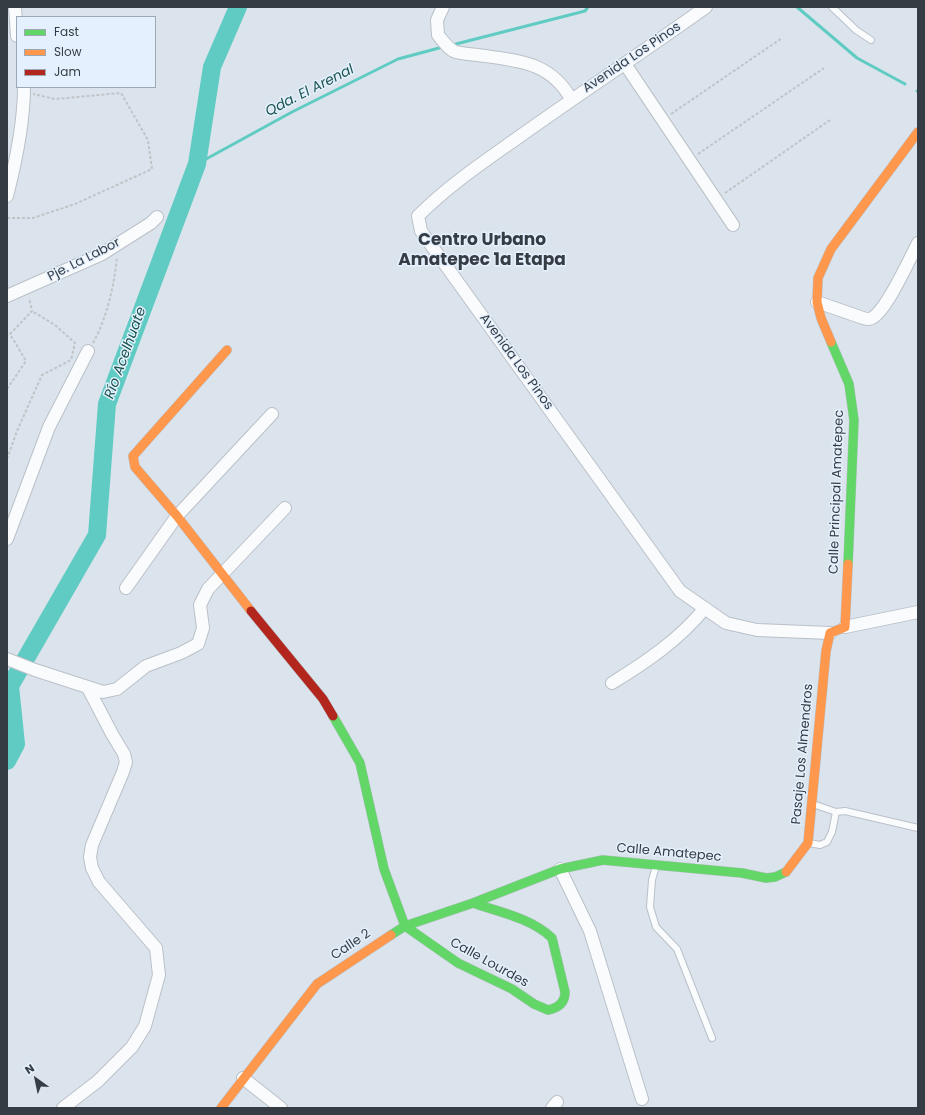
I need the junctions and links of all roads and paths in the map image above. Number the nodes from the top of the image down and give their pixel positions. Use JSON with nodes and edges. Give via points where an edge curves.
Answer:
{"nodes":[{"id":1,"x":15,"y":7,"type":"edge"},
{"id":2,"x":444,"y":7,"type":"edge"},
{"id":3,"x":706,"y":7,"type":"edge"},
{"id":4,"x":832,"y":7,"type":"edge"},
{"id":5,"x":16,"y":22,"type":"edge"},
{"id":6,"x":782,"y":38,"type":"dead end"},
{"id":7,"x":871,"y":40,"type":"dead end"},
{"id":8,"x":625,"y":64,"type":"junction"},
{"id":9,"x":824,"y":68,"type":"dead end"},
{"id":10,"x":24,"y":90,"type":"edge"},
{"id":11,"x":571,"y":99,"type":"junction"},
{"id":12,"x":662,"y":120,"type":"junction"},
{"id":13,"x":830,"y":120,"type":"dead end"},
{"id":14,"x":918,"y":132,"type":"edge"},
{"id":15,"x":689,"y":160,"type":"junction"},
{"id":16,"x":7,"y":196,"type":"edge"},
{"id":17,"x":716,"y":200,"type":"junction"},
{"id":18,"x":157,"y":217,"type":"dead end"},
{"id":19,"x":7,"y":218,"type":"edge"},
{"id":20,"x":733,"y":224,"type":"dead end"},
{"id":21,"x":918,"y":243,"type":"edge"},
{"id":22,"x":118,"y":244,"type":"junction"},
{"id":23,"x":27,"y":289,"type":"junction"},
{"id":24,"x":7,"y":296,"type":"edge"},
{"id":25,"x":817,"y":302,"type":"junction"},
{"id":26,"x":32,"y":311,"type":"junction"},
{"id":27,"x":74,"y":349,"type":"junction"},
{"id":28,"x":227,"y":350,"type":"dead end"},
{"id":29,"x":88,"y":351,"type":"junction"},
{"id":30,"x":7,"y":389,"type":"edge"},
{"id":31,"x":272,"y":414,"type":"dead end"},
{"id":32,"x":7,"y":459,"type":"edge"},
{"id":33,"x":285,"y":508,"type":"dead end"},
{"id":34,"x":177,"y":516,"type":"junction"},
{"id":35,"x":8,"y":534,"type":"edge"},
{"id":36,"x":222,"y":575,"type":"junction"},
{"id":37,"x":126,"y":588,"type":"dead end"},
{"id":38,"x":705,"y":608,"type":"junction"},
{"id":39,"x":918,"y":612,"type":"edge"},
{"id":40,"x":844,"y":627,"type":"junction"},
{"id":41,"x":830,"y":634,"type":"junction"},
{"id":42,"x":7,"y":659,"type":"edge"},
{"id":43,"x":612,"y":683,"type":"dead end"},
{"id":44,"x":88,"y":688,"type":"junction"},
{"id":45,"x":811,"y":804,"type":"junction"},
{"id":46,"x":836,"y":812,"type":"junction"},
{"id":47,"x":918,"y":828,"type":"edge"},
{"id":48,"x":808,"y":843,"type":"junction"},
{"id":49,"x":656,"y":864,"type":"junction"},
{"id":50,"x":560,"y":869,"type":"junction"},
{"id":51,"x":788,"y":872,"type":"joint"},
{"id":52,"x":547,"y":874,"type":"joint"},
{"id":53,"x":473,"y":903,"type":"junction"},
{"id":54,"x":405,"y":926,"type":"junction"},
{"id":55,"x":712,"y":1038,"type":"dead end"},
{"id":56,"x":244,"y":1078,"type":"junction"},
{"id":57,"x":642,"y":1099,"type":"dead end"},
{"id":58,"x":63,"y":1108,"type":"edge"},
{"id":59,"x":221,"y":1108,"type":"edge"},
{"id":60,"x":281,"y":1108,"type":"edge"}],
"edges":[{"from":1,"to":5,"type":"street"},
{"from":2,"to":11,"type":"street","via":[[437,20],[438,35],[456,52],[521,62],[544,70],[565,88]]},
{"from":3,"to":8,"type":"street","name":"Avenida Los Pinos"},
{"from":4,"to":7,"type":"lane","via":[[856,30]]},
{"from":6,"to":12,"type":"path"},
{"from":8,"to":11,"type":"street","name":"Avenida Los Pinos"},
{"from":8,"to":12,"type":"street"},
{"from":9,"to":15,"type":"path"},
{"from":10,"to":16,"type":"street","via":[[15,161]]},
{"from":10,"to":19,"type":"path","via":[[55,98],[121,93],[148,140],[152,169],[75,204],[33,218]]},
{"from":11,"to":38,"type":"street","name":"Avenida Los Pinos","via":[[442,192],[418,216],[421,231],[680,591]]},
{"from":12,"to":15,"type":"street"},
{"from":13,"to":17,"type":"path"},
{"from":14,"to":25,"type":"street","name":"Calle Principal Amatepec","via":[[831,248],[818,278]]},
{"from":15,"to":17,"type":"street"},
{"from":17,"to":20,"type":"street"},
{"from":18,"to":22,"type":"street","name":"Pje. La Labor","via":[[151,224]]},
{"from":21,"to":25,"type":"street","via":[[885,305],[873,318],[863,318]]},
{"from":22,"to":23,"type":"street","name":"Pje. La Labor"},
{"from":22,"to":29,"type":"path","via":[[115,272],[103,326]]},
{"from":23,"to":24,"type":"street","name":"Pje. La Labor"},
{"from":23,"to":26,"type":"path"},
{"from":25,"to":40,"type":"street","name":"Calle Principal Amatepec","via":[[821,318],[849,384],[854,420]]},
{"from":26,"to":27,"type":"path","via":[[70,338],[75,343]]},
{"from":26,"to":30,"type":"path","via":[[10,334],[26,360]]},
{"from":27,"to":29,"type":"path"},
{"from":27,"to":32,"type":"path","via":[[71,360],[42,375]]},
{"from":28,"to":34,"type":"street","via":[[132,456],[135,467]]},
{"from":29,"to":35,"type":"street","via":[[49,427]]},
{"from":31,"to":34,"type":"street"},
{"from":33,"to":36,"type":"street"},
{"from":34,"to":36,"type":"street"},
{"from":34,"to":37,"type":"street"},
{"from":36,"to":44,"type":"street","via":[[208,589],[200,605],[203,628],[198,644],[146,666],[116,689],[102,692]]},
{"from":36,"to":54,"type":"street","via":[[323,699],[360,763],[384,869]]},
{"from":38,"to":41,"type":"street","name":"Avenida Los Pinos","via":[[726,623],[757,630]]},
{"from":38,"to":43,"type":"street","via":[[691,626],[678,637]]},
{"from":39,"to":40,"type":"street","name":"Avenida Los Pinos"},
{"from":40,"to":41,"type":"street","name":"Avenida Los Pinos"},
{"from":41,"to":45,"type":"street","name":"Pasaje Los Almendros","via":[[826,651]]},
{"from":42,"to":44,"type":"street"},
{"from":44,"to":58,"type":"street","via":[[126,762],[92,845],[92,868],[99,882],[156,948],[159,975],[145,1026],[132,1047],[98,1081]]},
{"from":45,"to":46,"type":"lane"},
{"from":45,"to":48,"type":"street","name":"Pasaje Los Almendros"},
{"from":46,"to":47,"type":"lane","via":[[845,811]]},
{"from":46,"to":48,"type":"lane","via":[[827,842],[820,845]]},
{"from":48,"to":51,"type":"street","name":"Pasaje Los Almendros"},
{"from":49,"to":50,"type":"street","name":"Calle Amatepec","via":[[603,860]]},
{"from":49,"to":51,"type":"street","name":"Calle Amatepec","via":[[742,873],[762,879],[775,878]]},
{"from":49,"to":55,"type":"lane","via":[[650,907],[656,927],[677,949]]},
{"from":50,"to":52,"type":"street","name":"Calle Amatepec"},
{"from":50,"to":57,"type":"street","via":[[590,931]]},
{"from":52,"to":53,"type":"street","name":"Calle 2"},
{"from":53,"to":54,"type":"street","name":"Calle 2"},
{"from":53,"to":54,"type":"street","name":"Calle Lourdes","via":[[526,922],[552,938],[564,980],[566,998],[559,1007],[548,1010],[543,1008],[512,989],[458,963]]},
{"from":54,"to":56,"type":"street","name":"Calle 2","via":[[317,984]]},
{"from":56,"to":59,"type":"street","name":"Calle 2"},
{"from":56,"to":60,"type":"street"}]}
